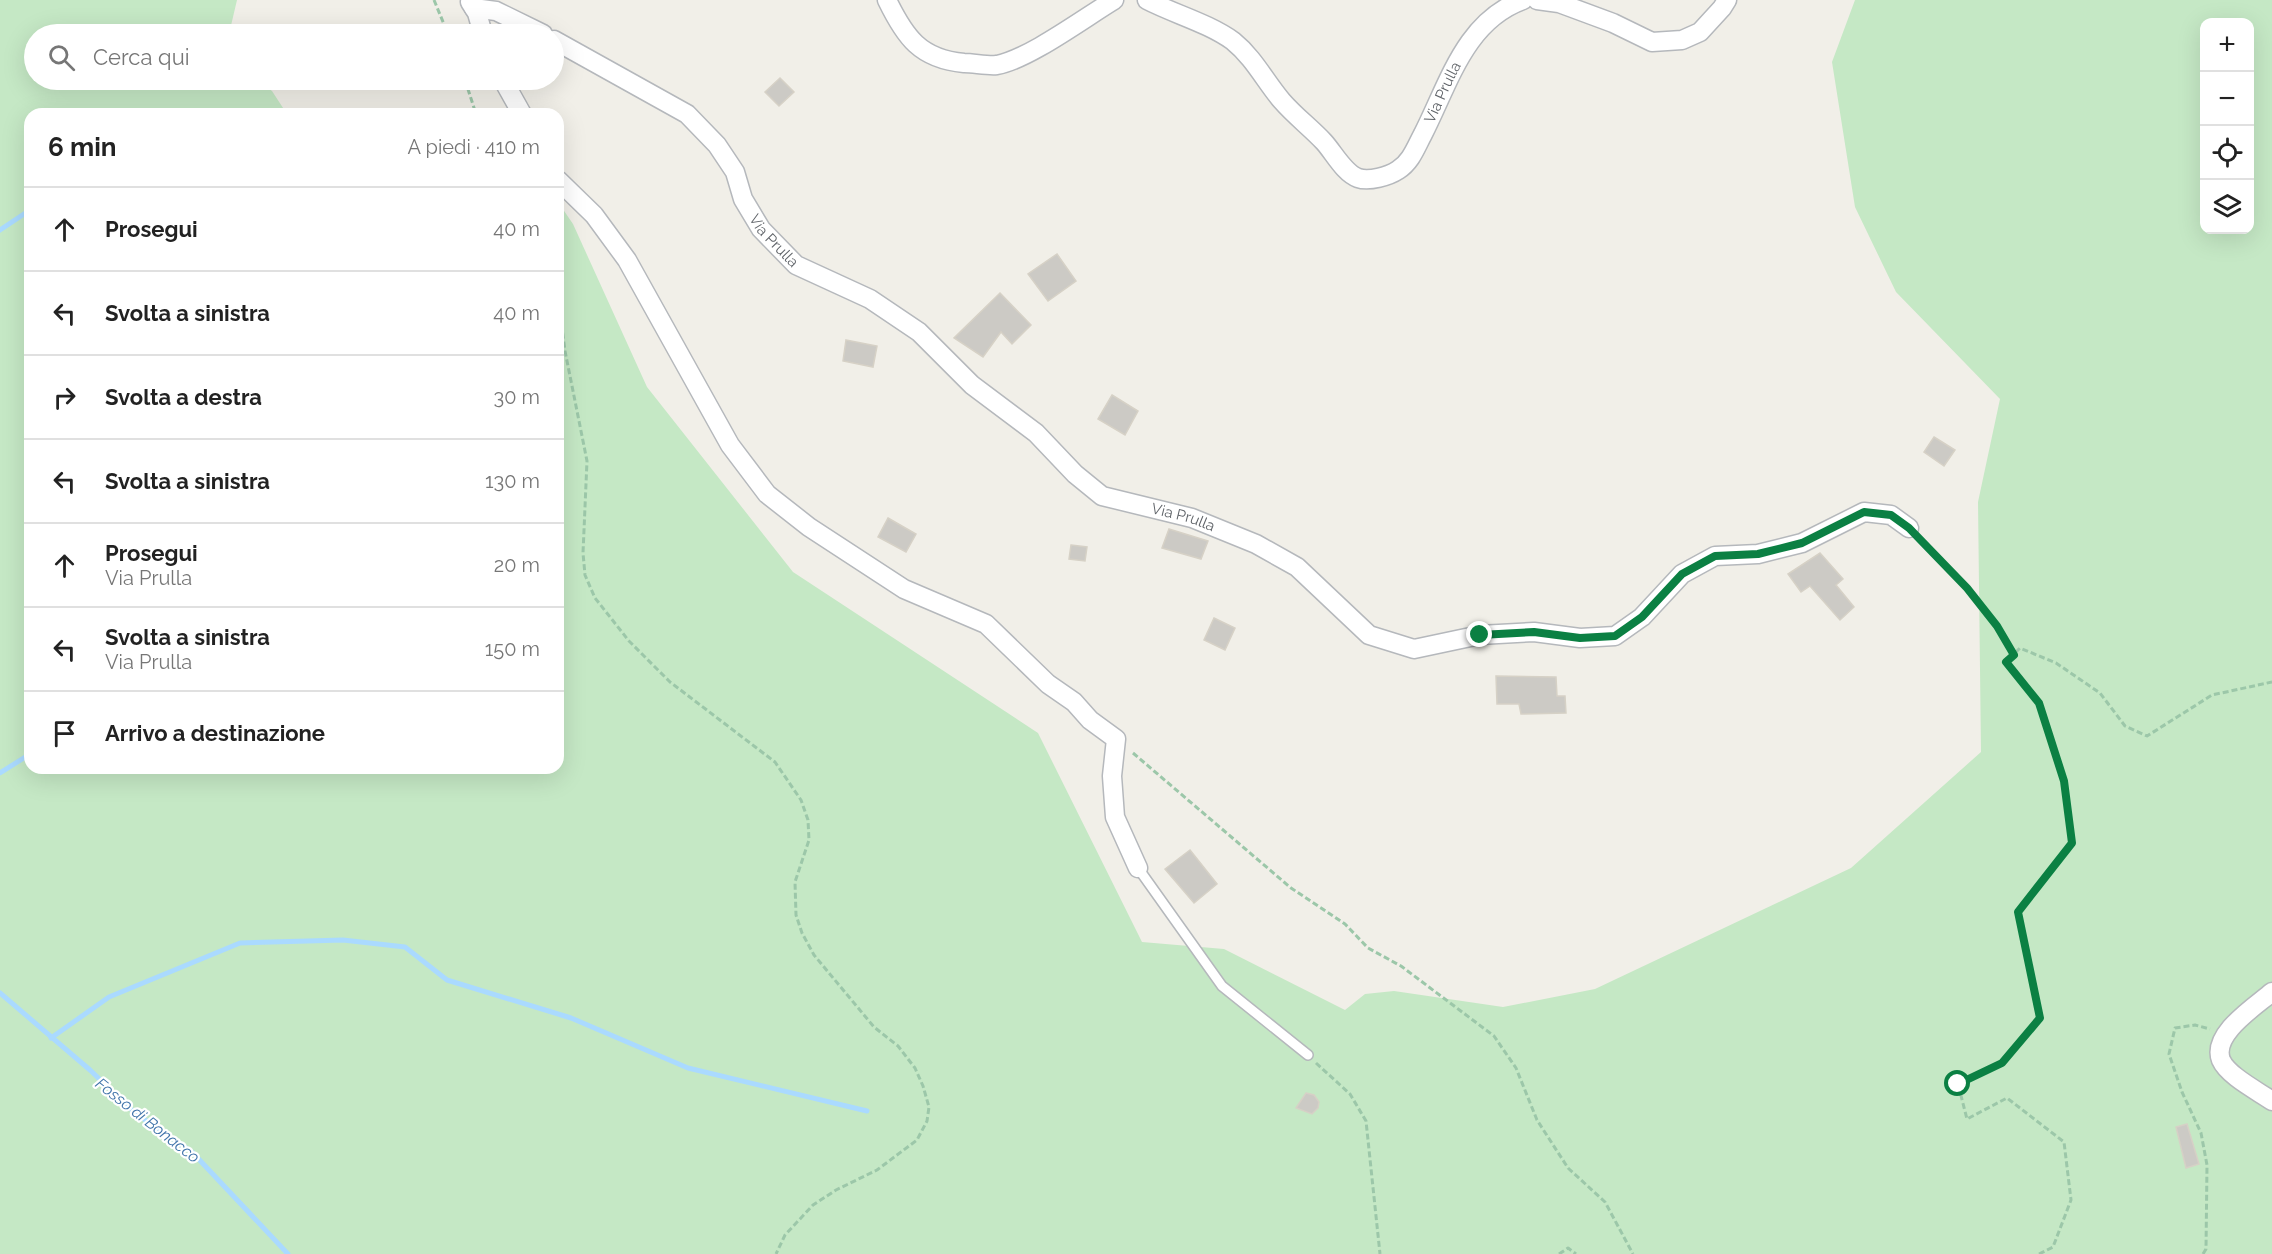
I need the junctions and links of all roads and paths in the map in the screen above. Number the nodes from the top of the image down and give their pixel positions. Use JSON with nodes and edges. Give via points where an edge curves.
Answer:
{"nodes":[{"id":1,"x":434,"y":0,"type":"edge"},
{"id":2,"x":887,"y":0,"type":"edge"},
{"id":3,"x":1114,"y":0,"type":"edge"},
{"id":4,"x":1147,"y":0,"type":"edge"},
{"id":5,"x":1523,"y":0,"type":"edge"},
{"id":6,"x":1536,"y":0,"type":"edge"},
{"id":7,"x":1727,"y":0,"type":"edge"},
{"id":8,"x":472,"y":4,"type":"edge"},
{"id":9,"x":444,"y":24,"type":"edge"},
{"id":10,"x":479,"y":24,"type":"edge"},
{"id":11,"x":523,"y":24,"type":"edge"},
{"id":12,"x":564,"y":46,"type":"edge"},
{"id":13,"x":468,"y":90,"type":"edge"},
{"id":14,"x":509,"y":90,"type":"edge"},
{"id":15,"x":474,"y":108,"type":"edge"},
{"id":16,"x":519,"y":108,"type":"edge"},
{"id":17,"x":564,"y":186,"type":"edge"},
{"id":18,"x":564,"y":343,"type":"edge"},
{"id":19,"x":1909,"y":528,"type":"joint"},
{"id":20,"x":2014,"y":655,"type":"junction"},
{"id":21,"x":2272,"y":681,"type":"edge"},
{"id":22,"x":1116,"y":739,"type":"junction"},
{"id":23,"x":1138,"y":868,"type":"joint"},
{"id":24,"x":2272,"y":992,"type":"edge"},
{"id":25,"x":2226,"y":1033,"type":"junction"},
{"id":26,"x":1308,"y":1055,"type":"joint"},
{"id":27,"x":2272,"y":1101,"type":"edge"},
{"id":28,"x":776,"y":1254,"type":"edge"},
{"id":29,"x":1380,"y":1254,"type":"edge"},
{"id":30,"x":1559,"y":1254,"type":"edge"},
{"id":31,"x":1576,"y":1254,"type":"edge"},
{"id":32,"x":1633,"y":1254,"type":"edge"},
{"id":33,"x":2039,"y":1254,"type":"edge"},
{"id":34,"x":2203,"y":1254,"type":"edge"}],
"edges":[{"from":1,"to":9,"type":"path"},
{"from":2,"to":3,"type":"street","via":[[899,24],[917,46],[934,57],[996,65],[1021,57]]},
{"from":4,"to":5,"type":"street","name":"Via Prulla","via":[[1232,40],[1250,57],[1282,101],[1350,172],[1358,178],[1370,179],[1407,164],[1458,58],[1484,24],[1507,6]]},
{"from":6,"to":7,"type":"street","via":[[1559,3],[1652,42],[1683,40],[1700,32]]},
{"from":8,"to":10,"type":"street"},
{"from":8,"to":11,"type":"street"},
{"from":12,"to":19,"type":"street","name":"Via Prulla","via":[[687,114],[717,145],[735,172],[743,199],[761,229],[796,265],[870,299],[919,332],[972,385],[1036,433],[1102,496],[1192,518],[1256,544],[1297,567],[1369,635],[1414,649],[1480,635],[1534,632],[1580,638],[1615,636],[1642,617],[1682,574],[1715,556],[1758,554],[1802,543],[1864,512],[1891,515]]},
{"from":13,"to":15,"type":"path"},
{"from":14,"to":16,"type":"street"},
{"from":17,"to":22,"type":"street","via":[[594,215],[627,260],[730,445],[767,494],[809,527],[903,589],[986,624],[1048,684]]},
{"from":18,"to":28,"type":"path","via":[[586,461],[583,553],[585,575],[595,598],[629,641],[670,682],[775,762],[801,800],[809,840],[795,882],[796,915],[802,933],[814,955],[874,1028],[898,1046],[915,1068],[929,1107],[917,1140],[877,1170],[813,1206],[786,1235]]},
{"from":19,"to":20,"type":"path","via":[[1967,588]]},
{"from":20,"to":21,"type":"path","via":[[2020,648],[2056,663],[2100,693],[2125,726],[2147,736],[2212,695]]},
{"from":20,"to":33,"type":"path","via":[[2006,662],[2039,703],[2064,781],[2072,843],[2018,912],[2040,1018],[2002,1063],[1958,1084],[1967,1119],[2007,1098],[2064,1142],[2071,1200],[2053,1247]]},
{"from":22,"to":23,"type":"street","via":[[1112,776],[1115,817]]},
{"from":22,"to":32,"type":"path","via":[[1291,888],[1345,924],[1368,948],[1401,966],[1494,1036],[1516,1068],[1537,1120],[1568,1168],[1605,1202]]},
{"from":23,"to":26,"type":"lane","via":[[1222,986]]},
{"from":24,"to":25,"type":"street"},
{"from":25,"to":27,"type":"street","via":[[2219,1048],[2221,1060],[2239,1079]]},
{"from":25,"to":34,"type":"path","via":[[2195,1025],[2175,1028],[2169,1054],[2201,1133],[2207,1165]]},
{"from":26,"to":29,"type":"path","via":[[1350,1094],[1366,1121]]},
{"from":30,"to":31,"type":"path","via":[[1568,1248]]}]}
